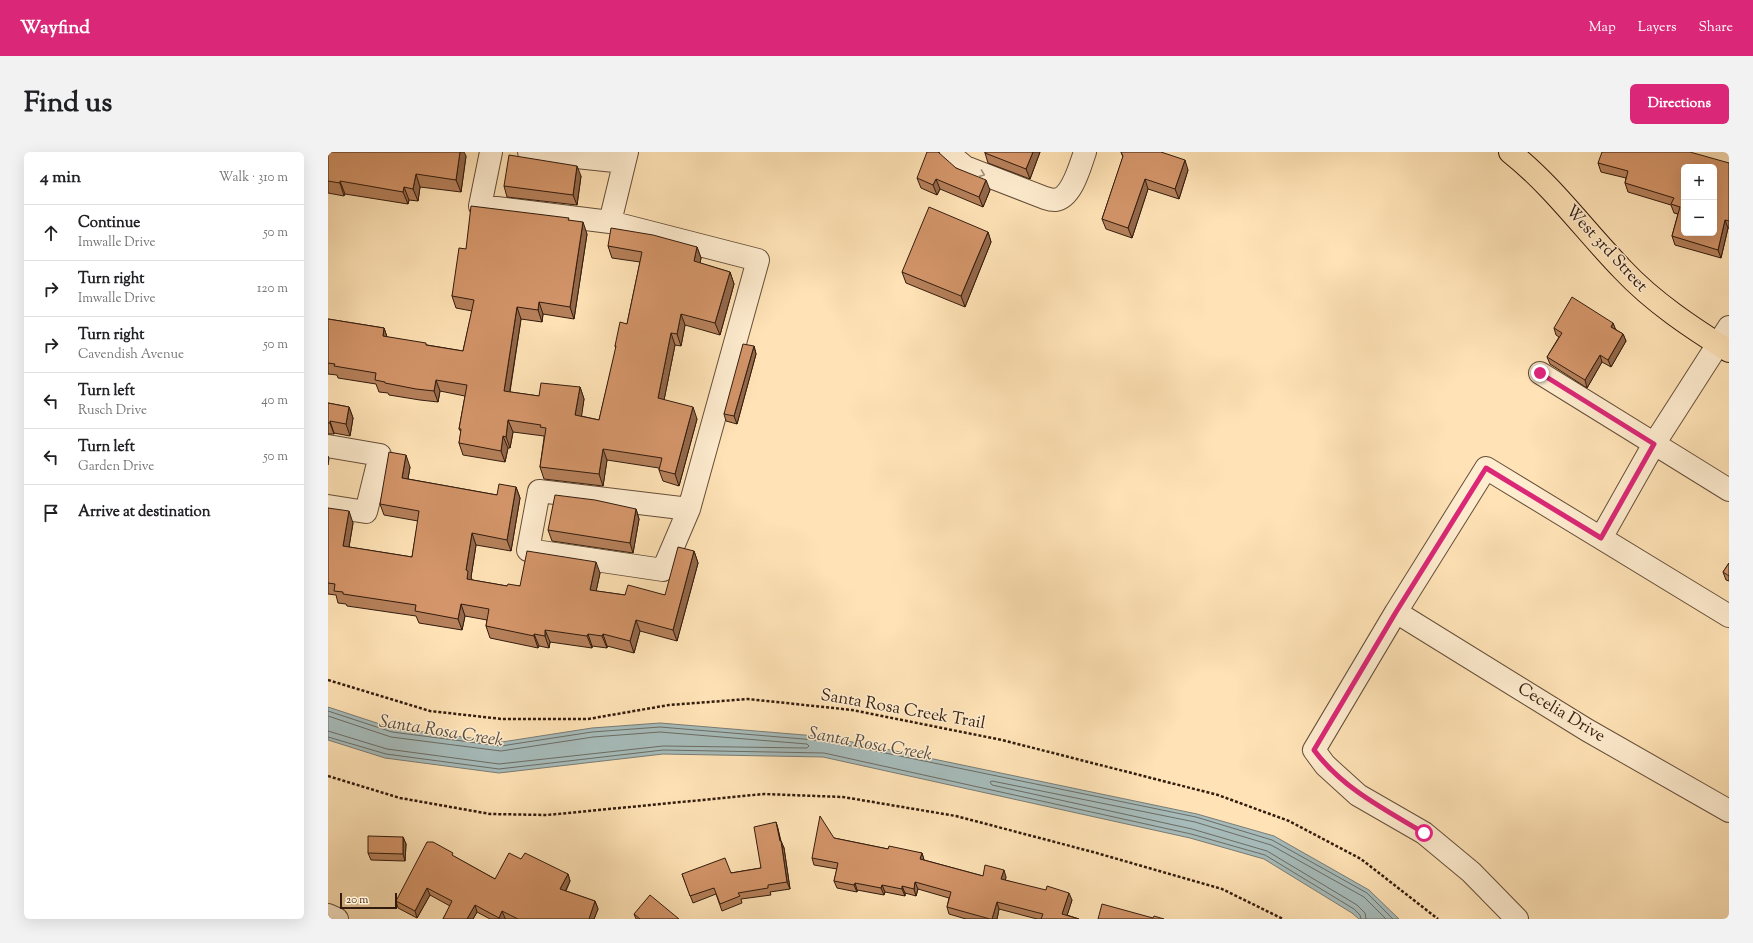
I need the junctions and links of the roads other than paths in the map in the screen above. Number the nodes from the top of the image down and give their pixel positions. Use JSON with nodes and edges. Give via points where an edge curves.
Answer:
{"nodes":[{"id":1,"x":491,"y":152,"type":"edge"},
{"id":2,"x":529,"y":152,"type":"edge"},
{"id":3,"x":951,"y":152,"type":"edge"},
{"id":4,"x":1085,"y":152,"type":"edge"},
{"id":5,"x":1510,"y":152,"type":"edge"},
{"id":6,"x":626,"y":157,"type":"edge"},
{"id":7,"x":610,"y":222,"type":"junction"},
{"id":8,"x":1726,"y":341,"type":"edge"},
{"id":9,"x":1540,"y":373,"type":"dead end"},
{"id":10,"x":1654,"y":444,"type":"junction"},
{"id":11,"x":328,"y":446,"type":"edge"},
{"id":12,"x":1729,"y":490,"type":"edge"},
{"id":13,"x":328,"y":506,"type":"edge"},
{"id":14,"x":689,"y":509,"type":"junction"},
{"id":15,"x":1601,"y":538,"type":"junction"},
{"id":16,"x":1396,"y":612,"type":"junction"},
{"id":17,"x":1729,"y":616,"type":"edge"},
{"id":18,"x":1729,"y":811,"type":"edge"},
{"id":19,"x":328,"y":915,"type":"edge"},
{"id":20,"x":337,"y":919,"type":"edge"},
{"id":21,"x":1517,"y":919,"type":"edge"}],
"edges":[{"from":1,"to":7,"type":"street","via":[[480,206]]},
{"from":2,"to":6,"type":"street"},
{"from":3,"to":4,"type":"street","one_way":true,"via":[[965,167],[1055,200],[1064,195],[1072,185]]},
{"from":5,"to":8,"type":"main road","name":"West 3rd Street","via":[[1551,190],[1629,276],[1673,313]]},
{"from":6,"to":7,"type":"street"},
{"from":7,"to":14,"type":"street","via":[[758,260]]},
{"from":8,"to":10,"type":"street"},
{"from":9,"to":10,"type":"street"},
{"from":10,"to":12,"type":"street"},
{"from":10,"to":15,"type":"street"},
{"from":11,"to":13,"type":"street","via":[[380,455],[366,512]]},
{"from":14,"to":14,"type":"street","via":[[539,491],[528,550],[664,570]]},
{"from":15,"to":16,"type":"street","via":[[1486,468]]},
{"from":15,"to":17,"type":"street"},
{"from":16,"to":18,"type":"street","name":"Cecelia Drive","via":[[1587,730]]},
{"from":16,"to":21,"type":"street","via":[[1314,750],[1324,765],[1358,795],[1424,833],[1465,867]]},
{"from":19,"to":20,"type":"street"}]}
